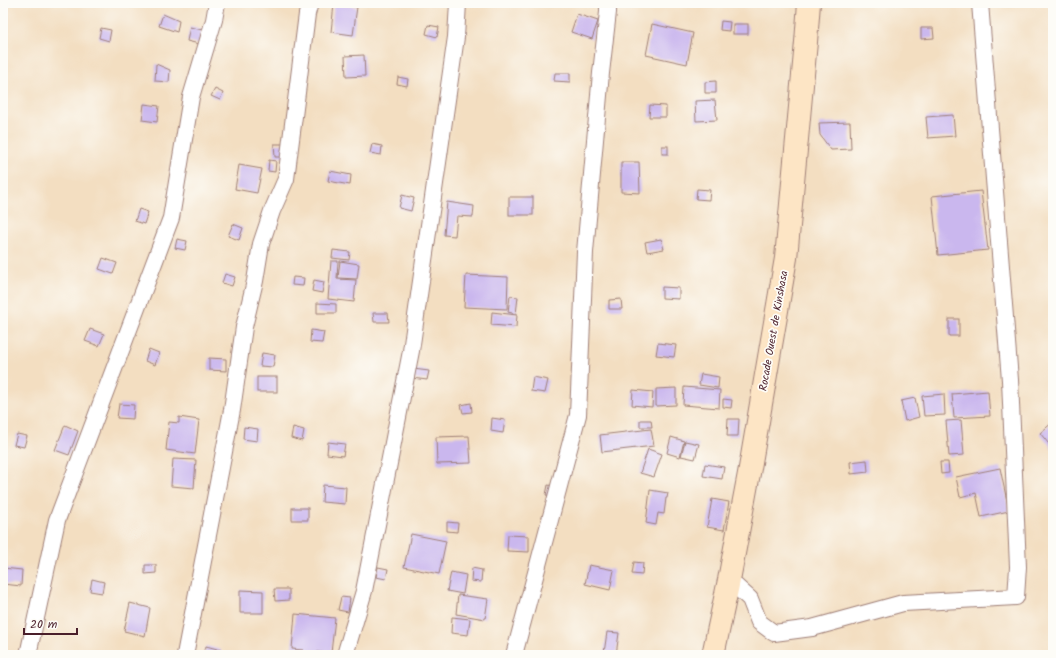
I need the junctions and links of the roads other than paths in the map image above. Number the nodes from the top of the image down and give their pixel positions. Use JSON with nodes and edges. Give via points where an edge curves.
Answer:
{"nodes":[{"id":1,"x":217,"y":3,"type":"edge"},
{"id":2,"x":310,"y":3,"type":"edge"},
{"id":3,"x":458,"y":3,"type":"edge"},
{"id":4,"x":608,"y":3,"type":"edge"},
{"id":5,"x":808,"y":3,"type":"edge"},
{"id":6,"x":980,"y":3,"type":"edge"},
{"id":7,"x":729,"y":580,"type":"junction"},
{"id":8,"x":28,"y":655,"type":"edge"},
{"id":9,"x":184,"y":655,"type":"edge"},
{"id":10,"x":345,"y":655,"type":"edge"},
{"id":11,"x":514,"y":655,"type":"edge"},
{"id":12,"x":713,"y":655,"type":"edge"}],
"edges":[{"from":1,"to":8,"type":"street","via":[[191,97],[171,218],[57,520]]},
{"from":2,"to":9,"type":"street","via":[[286,179],[261,244],[244,327],[232,410]]},
{"from":3,"to":10,"type":"street","via":[[456,37],[410,358],[364,591]]},
{"from":4,"to":11,"type":"street","via":[[585,252],[578,415]]},
{"from":5,"to":7,"type":"main road","name":"Rocade Ouest de Kinshasa","via":[[786,258]]},
{"from":6,"to":7,"type":"street","via":[[1010,380],[1018,567],[1016,597],[903,603],[812,628],[774,633],[759,622],[750,599]]},
{"from":7,"to":12,"type":"main road","name":"Rocade Ouest de Kinshasa"}]}
